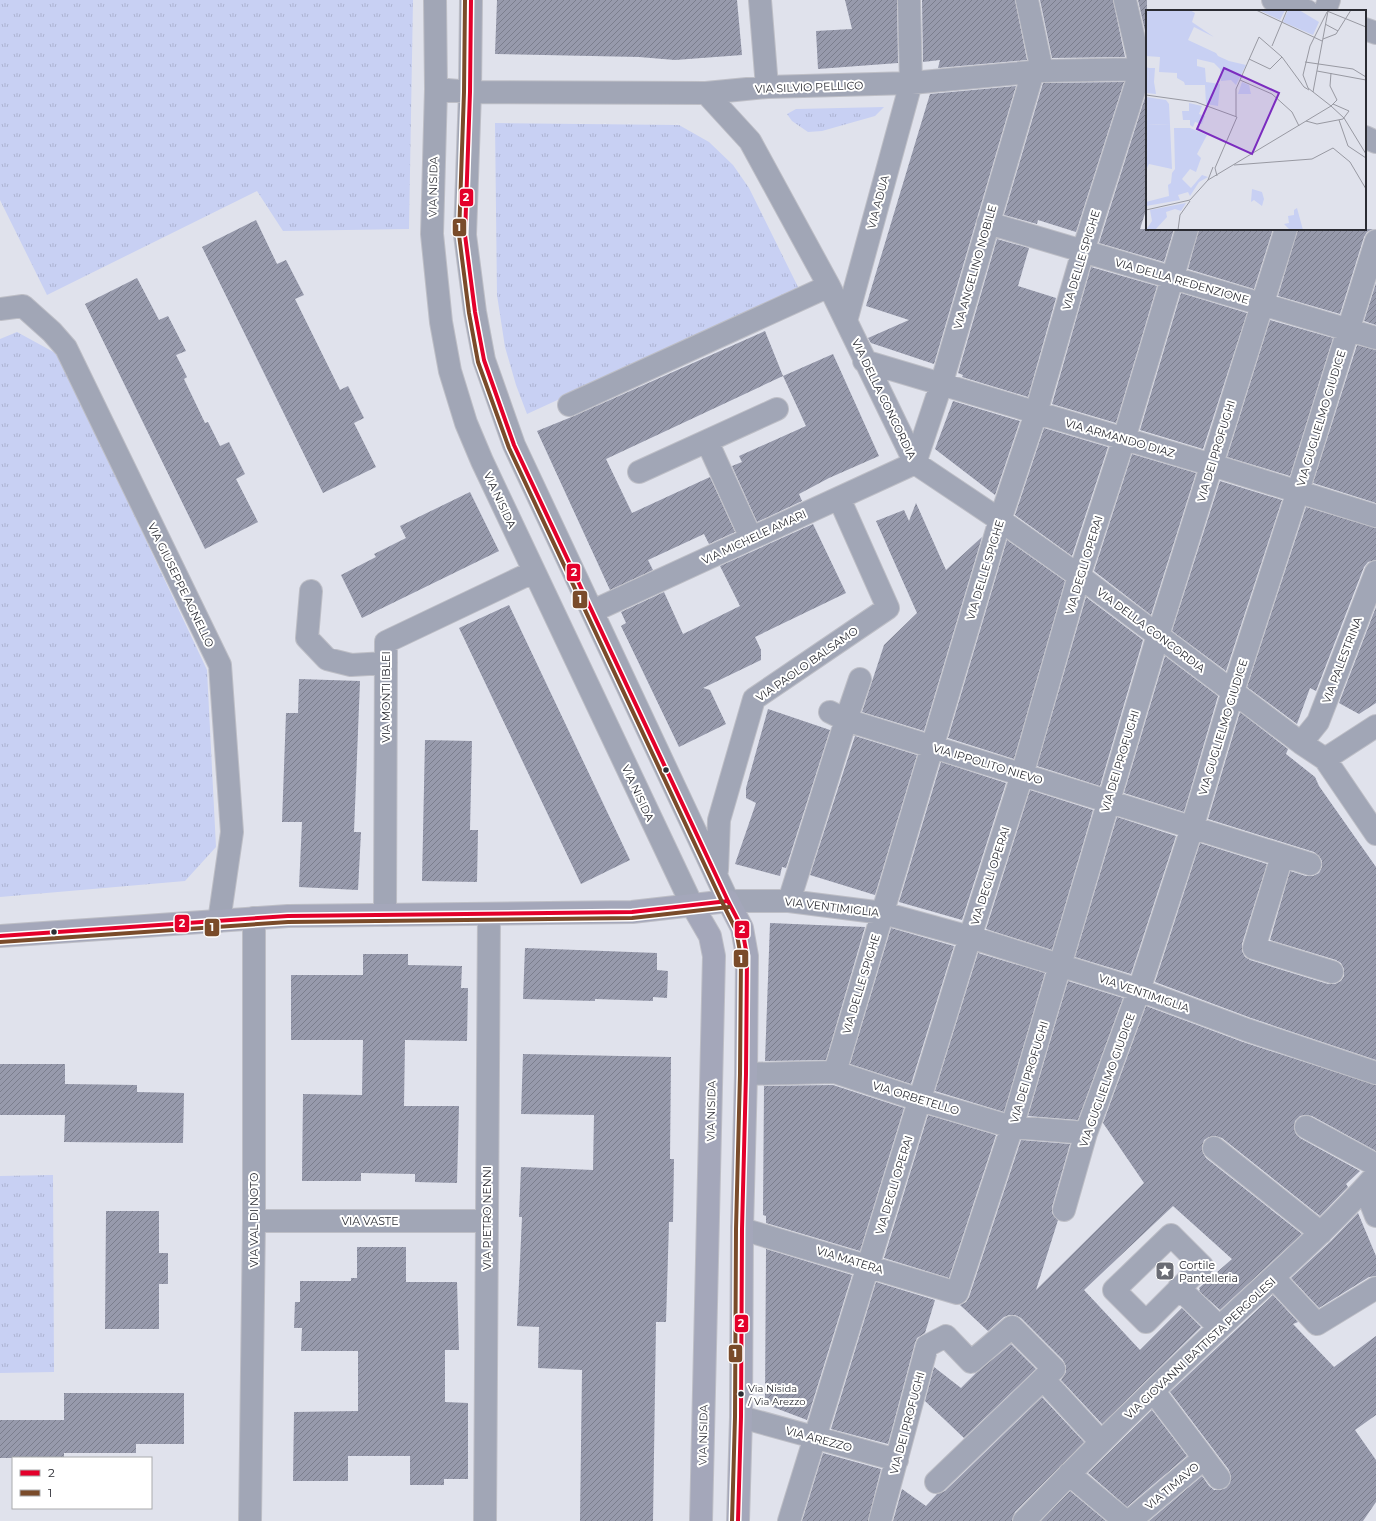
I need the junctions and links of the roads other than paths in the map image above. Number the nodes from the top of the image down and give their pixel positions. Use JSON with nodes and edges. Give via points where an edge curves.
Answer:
{"nodes":[{"id":1,"x":435,"y":0,"type":"edge"},
{"id":2,"x":471,"y":0,"type":"edge"},
{"id":3,"x":760,"y":0,"type":"edge"},
{"id":4,"x":909,"y":0,"type":"edge"},
{"id":5,"x":1027,"y":0,"type":"edge"},
{"id":6,"x":1125,"y":0,"type":"edge"},
{"id":7,"x":1273,"y":0,"type":"edge"},
{"id":8,"x":1329,"y":0,"type":"edge"},
{"id":9,"x":1304,"y":10,"type":"edge"},
{"id":10,"x":1325,"y":10,"type":"edge"},
{"id":11,"x":1366,"y":30,"type":"edge"},
{"id":12,"x":1376,"y":33,"type":"edge"},
{"id":13,"x":1144,"y":70,"type":"edge"},
{"id":14,"x":1038,"y":71,"type":"junction"},
{"id":15,"x":911,"y":83,"type":"junction"},
{"id":16,"x":767,"y":88,"type":"junction"},
{"id":17,"x":436,"y":89,"type":"junction"},
{"id":18,"x":470,"y":92,"type":"junction"},
{"id":19,"x":706,"y":93,"type":"junction"},
{"id":20,"x":1366,"y":138,"type":"edge"},
{"id":21,"x":1376,"y":142,"type":"edge"},
{"id":22,"x":988,"y":223,"type":"junction"},
{"id":23,"x":1187,"y":230,"type":"edge"},
{"id":24,"x":1286,"y":230,"type":"edge"},
{"id":25,"x":1376,"y":241,"type":"edge"},
{"id":26,"x":1083,"y":251,"type":"junction"},
{"id":27,"x":1173,"y":278,"type":"junction"},
{"id":28,"x":829,"y":286,"type":"junction"},
{"id":29,"x":1262,"y":304,"type":"junction"},
{"id":30,"x":0,"y":309,"type":"edge"},
{"id":31,"x":846,"y":321,"type":"junction"},
{"id":32,"x":1348,"y":330,"type":"junction"},
{"id":33,"x":1376,"y":338,"type":"edge"},
{"id":34,"x":864,"y":361,"type":"junction"},
{"id":35,"x":941,"y":384,"type":"junction"},
{"id":36,"x":569,"y":405,"type":"dead end"},
{"id":37,"x":777,"y":409,"type":"dead end"},
{"id":38,"x":1036,"y":413,"type":"junction"},
{"id":39,"x":1124,"y":439,"type":"junction"},
{"id":40,"x":707,"y":441,"type":"junction"},
{"id":41,"x":915,"y":463,"type":"junction"},
{"id":42,"x":1212,"y":465,"type":"junction"},
{"id":43,"x":640,"y":472,"type":"dead end"},
{"id":44,"x":1298,"y":491,"type":"junction"},
{"id":45,"x":839,"y":498,"type":"junction"},
{"id":46,"x":1376,"y":516,"type":"edge"},
{"id":47,"x":1000,"y":520,"type":"junction"},
{"id":48,"x":751,"y":538,"type":"junction"},
{"id":49,"x":533,"y":572,"type":"junction"},
{"id":50,"x":1376,"y":572,"type":"edge"},
{"id":51,"x":1079,"y":576,"type":"junction"},
{"id":52,"x":310,"y":591,"type":"dead end"},
{"id":53,"x":593,"y":611,"type":"junction"},
{"id":54,"x":1158,"y":635,"type":"junction"},
{"id":55,"x":386,"y":663,"type":"junction"},
{"id":56,"x":860,"y":679,"type":"dead end"},
{"id":57,"x":1233,"y":691,"type":"junction"},
{"id":58,"x":838,"y":716,"type":"junction"},
{"id":59,"x":1376,"y":726,"type":"edge"},
{"id":60,"x":1301,"y":743,"type":"junction"},
{"id":61,"x":933,"y":747,"type":"junction"},
{"id":62,"x":1325,"y":759,"type":"junction"},
{"id":63,"x":1022,"y":775,"type":"junction"},
{"id":64,"x":1108,"y":802,"type":"junction"},
{"id":65,"x":1192,"y":828,"type":"junction"},
{"id":66,"x":1376,"y":834,"type":"edge"},
{"id":67,"x":1282,"y":856,"type":"junction"},
{"id":68,"x":1310,"y":864,"type":"dead end"},
{"id":69,"x":717,"y":875,"type":"junction"},
{"id":70,"x":728,"y":901,"type":"junction"},
{"id":71,"x":789,"y":901,"type":"junction"},
{"id":72,"x":692,"y":905,"type":"junction"},
{"id":73,"x":489,"y":914,"type":"junction"},
{"id":74,"x":883,"y":914,"type":"junction"},
{"id":75,"x":385,"y":915,"type":"junction"},
{"id":76,"x":254,"y":918,"type":"junction"},
{"id":77,"x":219,"y":921,"type":"junction"},
{"id":78,"x":0,"y":936,"type":"edge"},
{"id":79,"x":970,"y":938,"type":"junction"},
{"id":80,"x":1060,"y":965,"type":"junction"},
{"id":81,"x":1332,"y":972,"type":"dead end"},
{"id":82,"x":1139,"y":990,"type":"junction"},
{"id":83,"x":835,"y":1072,"type":"junction"},
{"id":84,"x":1376,"y":1073,"type":"edge"},
{"id":85,"x":746,"y":1074,"type":"junction"},
{"id":86,"x":920,"y":1100,"type":"junction"},
{"id":87,"x":1012,"y":1127,"type":"junction"},
{"id":88,"x":1306,"y":1127,"type":"dead end"},
{"id":89,"x":1086,"y":1133,"type":"junction"},
{"id":90,"x":1214,"y":1148,"type":"dead end"},
{"id":91,"x":1376,"y":1165,"type":"edge"},
{"id":92,"x":1370,"y":1182,"type":"edge"},
{"id":93,"x":1064,"y":1210,"type":"dead end"},
{"id":94,"x":1376,"y":1216,"type":"edge"},
{"id":95,"x":254,"y":1221,"type":"junction"},
{"id":96,"x":487,"y":1221,"type":"junction"},
{"id":97,"x":742,"y":1229,"type":"junction"},
{"id":98,"x":1321,"y":1233,"type":"junction"},
{"id":99,"x":868,"y":1266,"type":"junction"},
{"id":100,"x":1274,"y":1278,"type":"junction"},
{"id":101,"x":1179,"y":1288,"type":"dead end"},
{"id":102,"x":1376,"y":1288,"type":"edge"},
{"id":103,"x":957,"y":1293,"type":"joint"},
{"id":104,"x":1219,"y":1327,"type":"junction"},
{"id":105,"x":1043,"y":1379,"type":"junction"},
{"id":106,"x":1154,"y":1392,"type":"junction"},
{"id":107,"x":741,"y":1417,"type":"junction"},
{"id":108,"x":815,"y":1438,"type":"junction"},
{"id":109,"x":1101,"y":1442,"type":"junction"},
{"id":110,"x":1204,"y":1458,"type":"junction"},
{"id":111,"x":897,"y":1460,"type":"junction"},
{"id":112,"x":1069,"y":1474,"type":"junction"},
{"id":113,"x":1219,"y":1478,"type":"dead end"},
{"id":114,"x":936,"y":1482,"type":"dead end"},
{"id":115,"x":250,"y":1521,"type":"edge"},
{"id":116,"x":485,"y":1521,"type":"edge"},
{"id":117,"x":701,"y":1521,"type":"edge"},
{"id":118,"x":738,"y":1521,"type":"edge"},
{"id":119,"x":789,"y":1521,"type":"edge"},
{"id":120,"x":880,"y":1521,"type":"edge"},
{"id":121,"x":1024,"y":1521,"type":"edge"},
{"id":122,"x":1125,"y":1521,"type":"edge"},
{"id":123,"x":1130,"y":1521,"type":"edge"}],
"edges":[{"from":1,"to":17,"type":"street","name":"VIA NISIDA"},
{"from":2,"to":18,"type":"street"},
{"from":3,"to":16,"type":"street"},
{"from":4,"to":15,"type":"street","name":"VIA ADUA"},
{"from":5,"to":14,"type":"street"},
{"from":6,"to":13,"type":"street"},
{"from":7,"to":9,"type":"street"},
{"from":8,"to":10,"type":"street"},
{"from":11,"to":12,"type":"street"},
{"from":13,"to":14,"type":"street","name":"VIA SILVIO PELLICO"},
{"from":13,"to":26,"type":"street","name":"VIA DELLE SPIGHE"},
{"from":14,"to":15,"type":"street","name":"VIA SILVIO PELLICO"},
{"from":14,"to":22,"type":"street","name":"VIA ANGELINO NOBILE"},
{"from":15,"to":16,"type":"street","name":"VIA SILVIO PELLICO"},
{"from":15,"to":31,"type":"street","name":"VIA ADUA"},
{"from":16,"to":19,"type":"street","name":"VIA SILVIO PELLICO"},
{"from":17,"to":18,"type":"street","name":"VIA SILVIO PELLICO"},
{"from":17,"to":49,"type":"street","name":"VIA NISIDA","via":[[432,234],[441,322],[450,371],[466,423]]},
{"from":18,"to":19,"type":"street","name":"VIA SILVIO PELLICO"},
{"from":18,"to":53,"type":"street","via":[[465,236],[484,360],[514,445]]},
{"from":19,"to":28,"type":"street","name":"VIA DELLA CONCORDIA","via":[[750,141]]},
{"from":20,"to":21,"type":"street"},
{"from":22,"to":26,"type":"street","name":"VIA DELLA REDENZIONE"},
{"from":22,"to":35,"type":"street","name":"VIA ANGELINO NOBILE"},
{"from":23,"to":27,"type":"street","name":"VIA DEGLI OPERAI"},
{"from":24,"to":29,"type":"street","name":"VIA DEI PROFUGHI"},
{"from":25,"to":32,"type":"street","name":"VIA GUGLIELMO GIUDICE"},
{"from":26,"to":27,"type":"street","name":"VIA DELLA REDENZIONE"},
{"from":26,"to":38,"type":"street","name":"VIA DELLE SPIGHE"},
{"from":27,"to":29,"type":"street","name":"VIA DELLA REDENZIONE"},
{"from":27,"to":39,"type":"street","name":"VIA DEGLI OPERAI"},
{"from":28,"to":31,"type":"street","name":"VIA DELLA CONCORDIA"},
{"from":28,"to":36,"type":"street"},
{"from":29,"to":32,"type":"street","name":"VIA DELLA REDENZIONE"},
{"from":29,"to":42,"type":"street","name":"VIA DEI PROFUGHI"},
{"from":30,"to":77,"type":"street","name":"VIA GIUSEPPE AGNELLO","via":[[23,306],[66,348],[220,666],[232,832]]},
{"from":31,"to":34,"type":"street","name":"VIA DELLA CONCORDIA"},
{"from":32,"to":33,"type":"street","name":"VIA DELLA REDENZIONE"},
{"from":32,"to":44,"type":"street","name":"VIA GUGLIELMO GIUDICE"},
{"from":34,"to":35,"type":"street","name":"VIA ARMANDO DIAZ"},
{"from":34,"to":41,"type":"street","name":"VIA DELLA CONCORDIA"},
{"from":35,"to":38,"type":"street","name":"VIA ARMANDO DIAZ"},
{"from":35,"to":41,"type":"street","name":"VIA ANGELINO NOBILE"},
{"from":37,"to":40,"type":"street"},
{"from":38,"to":39,"type":"street","name":"VIA ARMANDO DIAZ"},
{"from":38,"to":47,"type":"street","name":"VIA DELLE SPIGHE"},
{"from":39,"to":42,"type":"street","name":"VIA ARMANDO DIAZ"},
{"from":39,"to":51,"type":"street","name":"VIA DEGLI OPERAI"},
{"from":40,"to":43,"type":"street"},
{"from":40,"to":48,"type":"street"},
{"from":41,"to":45,"type":"street","name":"VIA MICHELE AMARI"},
{"from":41,"to":47,"type":"street","name":"VIA DELLA CONCORDIA"},
{"from":42,"to":44,"type":"street","name":"VIA ARMANDO DIAZ"},
{"from":42,"to":54,"type":"street","name":"VIA DEI PROFUGHI"},
{"from":44,"to":46,"type":"street","name":"VIA ARMANDO DIAZ"},
{"from":44,"to":57,"type":"street","name":"VIA GUGLIELMO GIUDICE"},
{"from":45,"to":48,"type":"street","name":"VIA MICHELE AMARI"},
{"from":45,"to":69,"type":"street","name":"VIA PAOLO BALSAMO","via":[[888,608],[754,699],[719,820]]},
{"from":47,"to":51,"type":"street","name":"VIA DELLA CONCORDIA"},
{"from":47,"to":61,"type":"street","name":"VIA DELLE SPIGHE"},
{"from":48,"to":53,"type":"street","name":"VIA MICHELE AMARI"},
{"from":49,"to":55,"type":"street","name":"VIA MONTI IBLEI","via":[[386,642]]},
{"from":49,"to":72,"type":"street","name":"VIA NISIDA"},
{"from":50,"to":60,"type":"street","name":"VIA PALESTRINA","via":[[1318,722]]},
{"from":51,"to":54,"type":"street","name":"VIA DELLA CONCORDIA"},
{"from":51,"to":63,"type":"street","name":"VIA DEGLI OPERAI"},
{"from":52,"to":55,"type":"street","via":[[307,638],[327,659],[351,665]]},
{"from":53,"to":69,"type":"street"},
{"from":54,"to":57,"type":"street","name":"VIA DELLA CONCORDIA"},
{"from":54,"to":64,"type":"street","name":"VIA DEI PROFUGHI"},
{"from":55,"to":75,"type":"street","name":"VIA MONTI IBLEI"},
{"from":56,"to":58,"type":"street"},
{"from":57,"to":60,"type":"street","name":"VIA DELLA CONCORDIA"},
{"from":57,"to":65,"type":"street","name":"VIA GUGLIELMO GIUDICE"},
{"from":58,"to":61,"type":"street","name":"VIA IPPOLITO NIEVO"},
{"from":58,"to":71,"type":"street"},
{"from":59,"to":62,"type":"street"},
{"from":60,"to":62,"type":"street","name":"VIA DELLA CONCORDIA"},
{"from":61,"to":63,"type":"street","name":"VIA IPPOLITO NIEVO"},
{"from":61,"to":74,"type":"street","name":"VIA DELLE SPIGHE"},
{"from":62,"to":66,"type":"street"},
{"from":63,"to":64,"type":"street","name":"VIA IPPOLITO NIEVO"},
{"from":63,"to":79,"type":"street","name":"VIA DEGLI OPERAI"},
{"from":64,"to":65,"type":"street","name":"VIA IPPOLITO NIEVO"},
{"from":64,"to":80,"type":"street","name":"VIA DEI PROFUGHI"},
{"from":65,"to":67,"type":"street","name":"VIA IPPOLITO NIEVO"},
{"from":65,"to":82,"type":"street","name":"VIA GUGLIELMO GIUDICE"},
{"from":67,"to":68,"type":"street","name":"VIA IPPOLITO NIEVO"},
{"from":67,"to":81,"type":"street","via":[[1254,948]]},
{"from":69,"to":70,"type":"street"},
{"from":70,"to":71,"type":"street","name":"VIA VENTIMIGLIA"},
{"from":70,"to":72,"type":"main road","name":"VIA VENTIMIGLIA"},
{"from":70,"to":85,"type":"main road","via":[[742,928],[747,956]]},
{"from":71,"to":74,"type":"street","name":"VIA VENTIMIGLIA"},
{"from":72,"to":73,"type":"main road","name":"VIA VENTIMIGLIA","via":[[632,912]]},
{"from":72,"to":117,"type":"main road","name":"VIA NISIDA","via":[[710,936],[714,956]]},
{"from":73,"to":75,"type":"main road","name":"VIA VENTIMIGLIA"},
{"from":73,"to":96,"type":"street","name":"VIA PIETRO NENNI"},
{"from":74,"to":79,"type":"street","name":"VIA VENTIMIGLIA"},
{"from":74,"to":83,"type":"street","name":"VIA DELLE SPIGHE"},
{"from":75,"to":76,"type":"main road","name":"VIA VENTIMIGLIA"},
{"from":76,"to":77,"type":"main road","name":"VIA VENTIMIGLIA"},
{"from":76,"to":95,"type":"street","name":"VIA VAL DI NOTO"},
{"from":77,"to":78,"type":"main road","name":"VIA VENTIMIGLIA"},
{"from":79,"to":80,"type":"street","name":"VIA VENTIMIGLIA"},
{"from":79,"to":86,"type":"street","name":"VIA DEGLI OPERAI"},
{"from":80,"to":82,"type":"street","name":"VIA VENTIMIGLIA"},
{"from":80,"to":87,"type":"street","name":"VIA DEI PROFUGHI"},
{"from":82,"to":84,"type":"street","name":"VIA VENTIMIGLIA","via":[[1247,1030]]},
{"from":82,"to":89,"type":"street","name":"VIA GUGLIELMO GIUDICE"},
{"from":83,"to":85,"type":"street","name":"VIA ORBETELLO"},
{"from":83,"to":86,"type":"street","name":"VIA ORBETELLO"},
{"from":85,"to":97,"type":"main road"},
{"from":86,"to":87,"type":"street","name":"VIA ORBETELLO"},
{"from":86,"to":99,"type":"street","name":"VIA DEGLI OPERAI"},
{"from":87,"to":89,"type":"street","name":"VIA ORBETELLO"},
{"from":87,"to":103,"type":"street","name":"VIA DEI PROFUGHI"},
{"from":88,"to":91,"type":"street"},
{"from":89,"to":93,"type":"street","name":"VIA GUGLIELMO GIUDICE"},
{"from":90,"to":98,"type":"street"},
{"from":92,"to":94,"type":"street"},
{"from":92,"to":98,"type":"street","name":"VIA GIOVANNI BATTISTA PERGOLESI"},
{"from":95,"to":96,"type":"street","name":"VIA VASTE"},
{"from":95,"to":115,"type":"street","name":"VIA VAL DI NOTO"},
{"from":96,"to":116,"type":"street","name":"VIA PIETRO NENNI"},
{"from":97,"to":99,"type":"street","name":"VIA MATERA"},
{"from":97,"to":107,"type":"main road"},
{"from":98,"to":100,"type":"street","name":"VIA GIOVANNI BATTISTA PERGOLESI"},
{"from":99,"to":103,"type":"street","name":"VIA MATERA"},
{"from":99,"to":108,"type":"street","name":"VIA DEGLI OPERAI"},
{"from":100,"to":102,"type":"street","via":[[1317,1324]]},
{"from":100,"to":104,"type":"street","name":"VIA GIOVANNI BATTISTA PERGOLESI"},
{"from":101,"to":104,"type":"street"},
{"from":104,"to":106,"type":"street","name":"VIA GIOVANNI BATTISTA PERGOLESI"},
{"from":105,"to":109,"type":"street"},
{"from":105,"to":111,"type":"street","name":"VIA DEI PROFUGHI","via":[[1054,1369],[1012,1327],[971,1362],[946,1336],[927,1346]]},
{"from":105,"to":114,"type":"street"},
{"from":106,"to":109,"type":"street","name":"VIA GIOVANNI BATTISTA PERGOLESI"},
{"from":106,"to":110,"type":"street","name":"VIA TIMAVO"},
{"from":107,"to":108,"type":"street","name":"VIA AREZZO"},
{"from":107,"to":118,"type":"main road"},
{"from":108,"to":111,"type":"street","name":"VIA AREZZO"},
{"from":108,"to":119,"type":"street","name":"VIA DEGLI OPERAI"},
{"from":109,"to":112,"type":"street","name":"VIA GIOVANNI BATTISTA PERGOLESI"},
{"from":110,"to":113,"type":"street"},
{"from":110,"to":123,"type":"street","name":"VIA TIMAVO"},
{"from":111,"to":120,"type":"street","name":"VIA DEI PROFUGHI"},
{"from":112,"to":121,"type":"street","name":"VIA GIOVANNI BATTISTA PERGOLESI"},
{"from":112,"to":122,"type":"street"}]}
